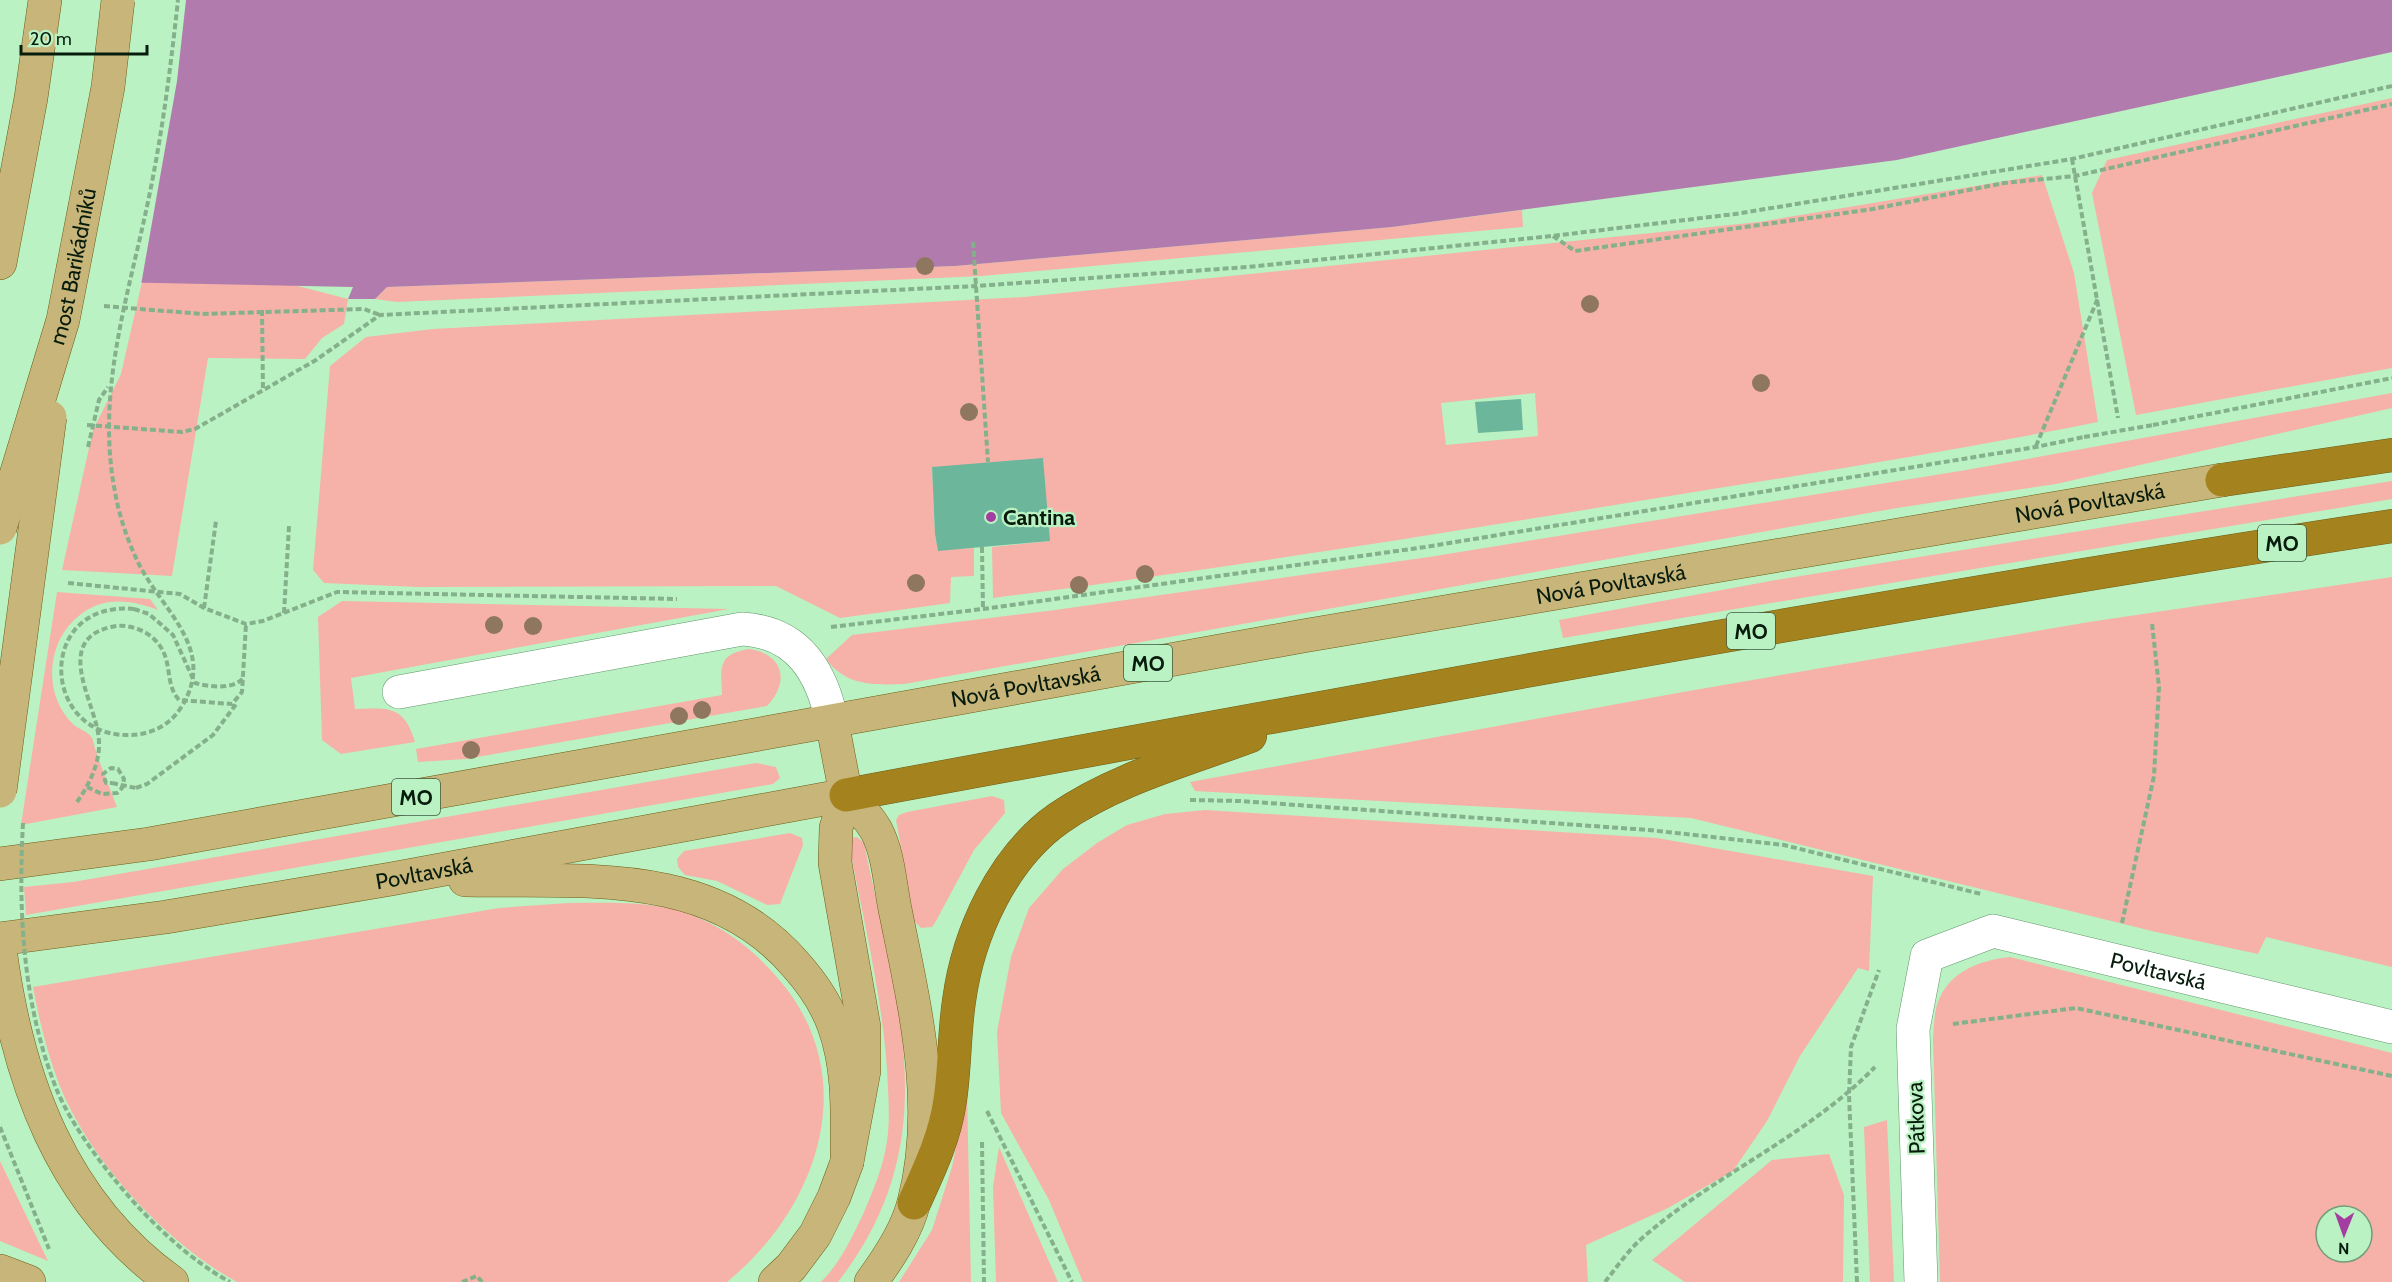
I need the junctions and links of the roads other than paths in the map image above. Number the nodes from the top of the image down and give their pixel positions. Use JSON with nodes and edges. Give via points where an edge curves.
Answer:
{"nodes":[{"id":1,"x":45,"y":0,"type":"edge"},
{"id":2,"x":118,"y":0,"type":"edge"},
{"id":3,"x":2,"y":249,"type":"edge"},
{"id":4,"x":63,"y":320,"type":"junction"},
{"id":5,"x":2392,"y":455,"type":"edge"},
{"id":6,"x":2222,"y":480,"type":"joint"},
{"id":7,"x":2392,"y":526,"type":"edge"},
{"id":8,"x":0,"y":528,"type":"edge"},
{"id":9,"x":399,"y":692,"type":"dead end"},
{"id":10,"x":1331,"y":706,"type":"junction"},
{"id":11,"x":832,"y":722,"type":"junction"},
{"id":12,"x":0,"y":791,"type":"edge"},
{"id":13,"x":846,"y":795,"type":"junction"},
{"id":14,"x":0,"y":864,"type":"edge"},
{"id":15,"x":391,"y":879,"type":"junction"},
{"id":16,"x":0,"y":939,"type":"edge"},
{"id":17,"x":0,"y":949,"type":"edge"},
{"id":18,"x":1927,"y":956,"type":"joint"},
{"id":19,"x":2392,"y":1027,"type":"edge"},
{"id":20,"x":847,"y":1162,"type":"junction"},
{"id":21,"x":914,"y":1203,"type":"junction"},
{"id":22,"x":0,"y":1271,"type":"edge"},
{"id":23,"x":28,"y":1282,"type":"edge"},
{"id":24,"x":172,"y":1282,"type":"edge"},
{"id":25,"x":775,"y":1282,"type":"edge"},
{"id":26,"x":871,"y":1282,"type":"edge"},
{"id":27,"x":1922,"y":1282,"type":"edge"}],
"edges":[{"from":1,"to":3,"type":"main road"},
{"from":2,"to":4,"type":"main road","name":"most Barikádníků","bridge":true,"via":[[106,99]]},
{"from":4,"to":8,"type":"main road","name":"most Barikádníků","bridge":true},
{"from":4,"to":12,"type":"main road","bridge":true},
{"from":5,"to":6,"type":"highway","name":"Nová Povltavská","number":"MO"},
{"from":6,"to":11,"type":"main road","name":"Nová Povltavská","number":"MO","via":[[1303,636]]},
{"from":7,"to":10,"type":"highway","number":"MO","via":[[1967,594]]},
{"from":9,"to":11,"type":"street","via":[[742,629],[763,630],[799,652],[816,672]]},
{"from":10,"to":13,"type":"highway","number":"MO"},
{"from":10,"to":21,"type":"highway","via":[[1105,792],[1057,819],[1022,855],[988,904],[968,957],[959,999],[950,1103],[938,1149]]},
{"from":11,"to":13,"type":"main road"},
{"from":11,"to":14,"type":"main road","number":"MO","via":[[149,844]]},
{"from":13,"to":15,"type":"main road","name":"Povltavská","number":"MO"},
{"from":13,"to":20,"type":"main road","via":[[836,828],[835,863],[866,1049]]},
{"from":13,"to":21,"type":"main road","via":[[867,815],[883,849],[918,1021],[925,1118]]},
{"from":15,"to":16,"type":"main road","name":"Povltavská","number":"MO","via":[[166,917]]},
{"from":15,"to":20,"type":"main road","via":[[639,884],[676,891],[742,918],[769,936],[801,970],[822,999],[834,1026],[847,1095]]},
{"from":17,"to":24,"type":"main road","via":[[15,1032],[36,1099],[65,1166],[111,1228]]},
{"from":18,"to":19,"type":"street","name":"Povltavská","via":[[1993,931]]},
{"from":18,"to":27,"type":"street","name":"Pátkova","via":[[1913,1029]]},
{"from":20,"to":25,"type":"main road","via":[[815,1235]]},
{"from":21,"to":26,"type":"main road","via":[[900,1236]]},
{"from":22,"to":23,"type":"main road"}]}
